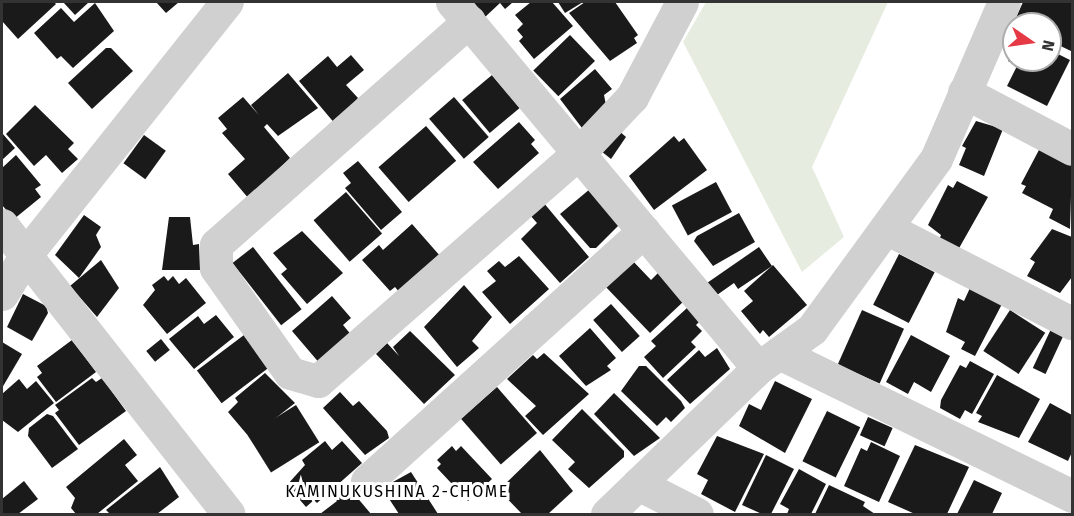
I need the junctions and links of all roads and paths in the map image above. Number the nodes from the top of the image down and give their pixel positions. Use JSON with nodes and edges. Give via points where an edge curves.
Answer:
{"nodes":[{"id":1,"x":227,"y":2,"type":"edge"},
{"id":2,"x":682,"y":2,"type":"edge"},
{"id":3,"x":1004,"y":2,"type":"edge"},
{"id":4,"x":460,"y":11,"type":"edge"},
{"id":5,"x":964,"y":92,"type":"junction"},
{"id":6,"x":1072,"y":149,"type":"edge"},
{"id":7,"x":580,"y":152,"type":"junction"},
{"id":8,"x":2,"y":225,"type":"edge"},
{"id":9,"x":886,"y":228,"type":"junction"},
{"id":10,"x":644,"y":231,"type":"junction"},
{"id":11,"x":27,"y":253,"type":"junction"},
{"id":12,"x":2,"y":294,"type":"edge"},
{"id":13,"x":1072,"y":323,"type":"edge"},
{"id":14,"x":769,"y":361,"type":"junction"},
{"id":15,"x":367,"y":480,"type":"dead end"},
{"id":16,"x":638,"y":484,"type":"junction"},
{"id":17,"x":1072,"y":495,"type":"edge"},
{"id":18,"x":229,"y":514,"type":"edge"},
{"id":19,"x":607,"y":514,"type":"edge"},
{"id":20,"x":697,"y":514,"type":"edge"}],
"edges":[{"from":1,"to":11,"type":"street"},
{"from":2,"to":7,"type":"street","via":[[632,97]]},
{"from":3,"to":5,"type":"street"},
{"from":4,"to":7,"type":"street"},
{"from":4,"to":7,"type":"street","via":[[216,245],[216,268],[290,372],[318,381]]},
{"from":5,"to":6,"type":"street"},
{"from":5,"to":9,"type":"street","via":[[936,159]]},
{"from":7,"to":10,"type":"street"},
{"from":8,"to":11,"type":"street"},
{"from":9,"to":13,"type":"street"},
{"from":9,"to":14,"type":"street","via":[[812,329]]},
{"from":10,"to":14,"type":"street"},
{"from":10,"to":15,"type":"street"},
{"from":11,"to":12,"type":"street"},
{"from":11,"to":18,"type":"street"},
{"from":14,"to":16,"type":"street"},
{"from":14,"to":17,"type":"street"},
{"from":16,"to":19,"type":"street"},
{"from":16,"to":20,"type":"street"}]}
